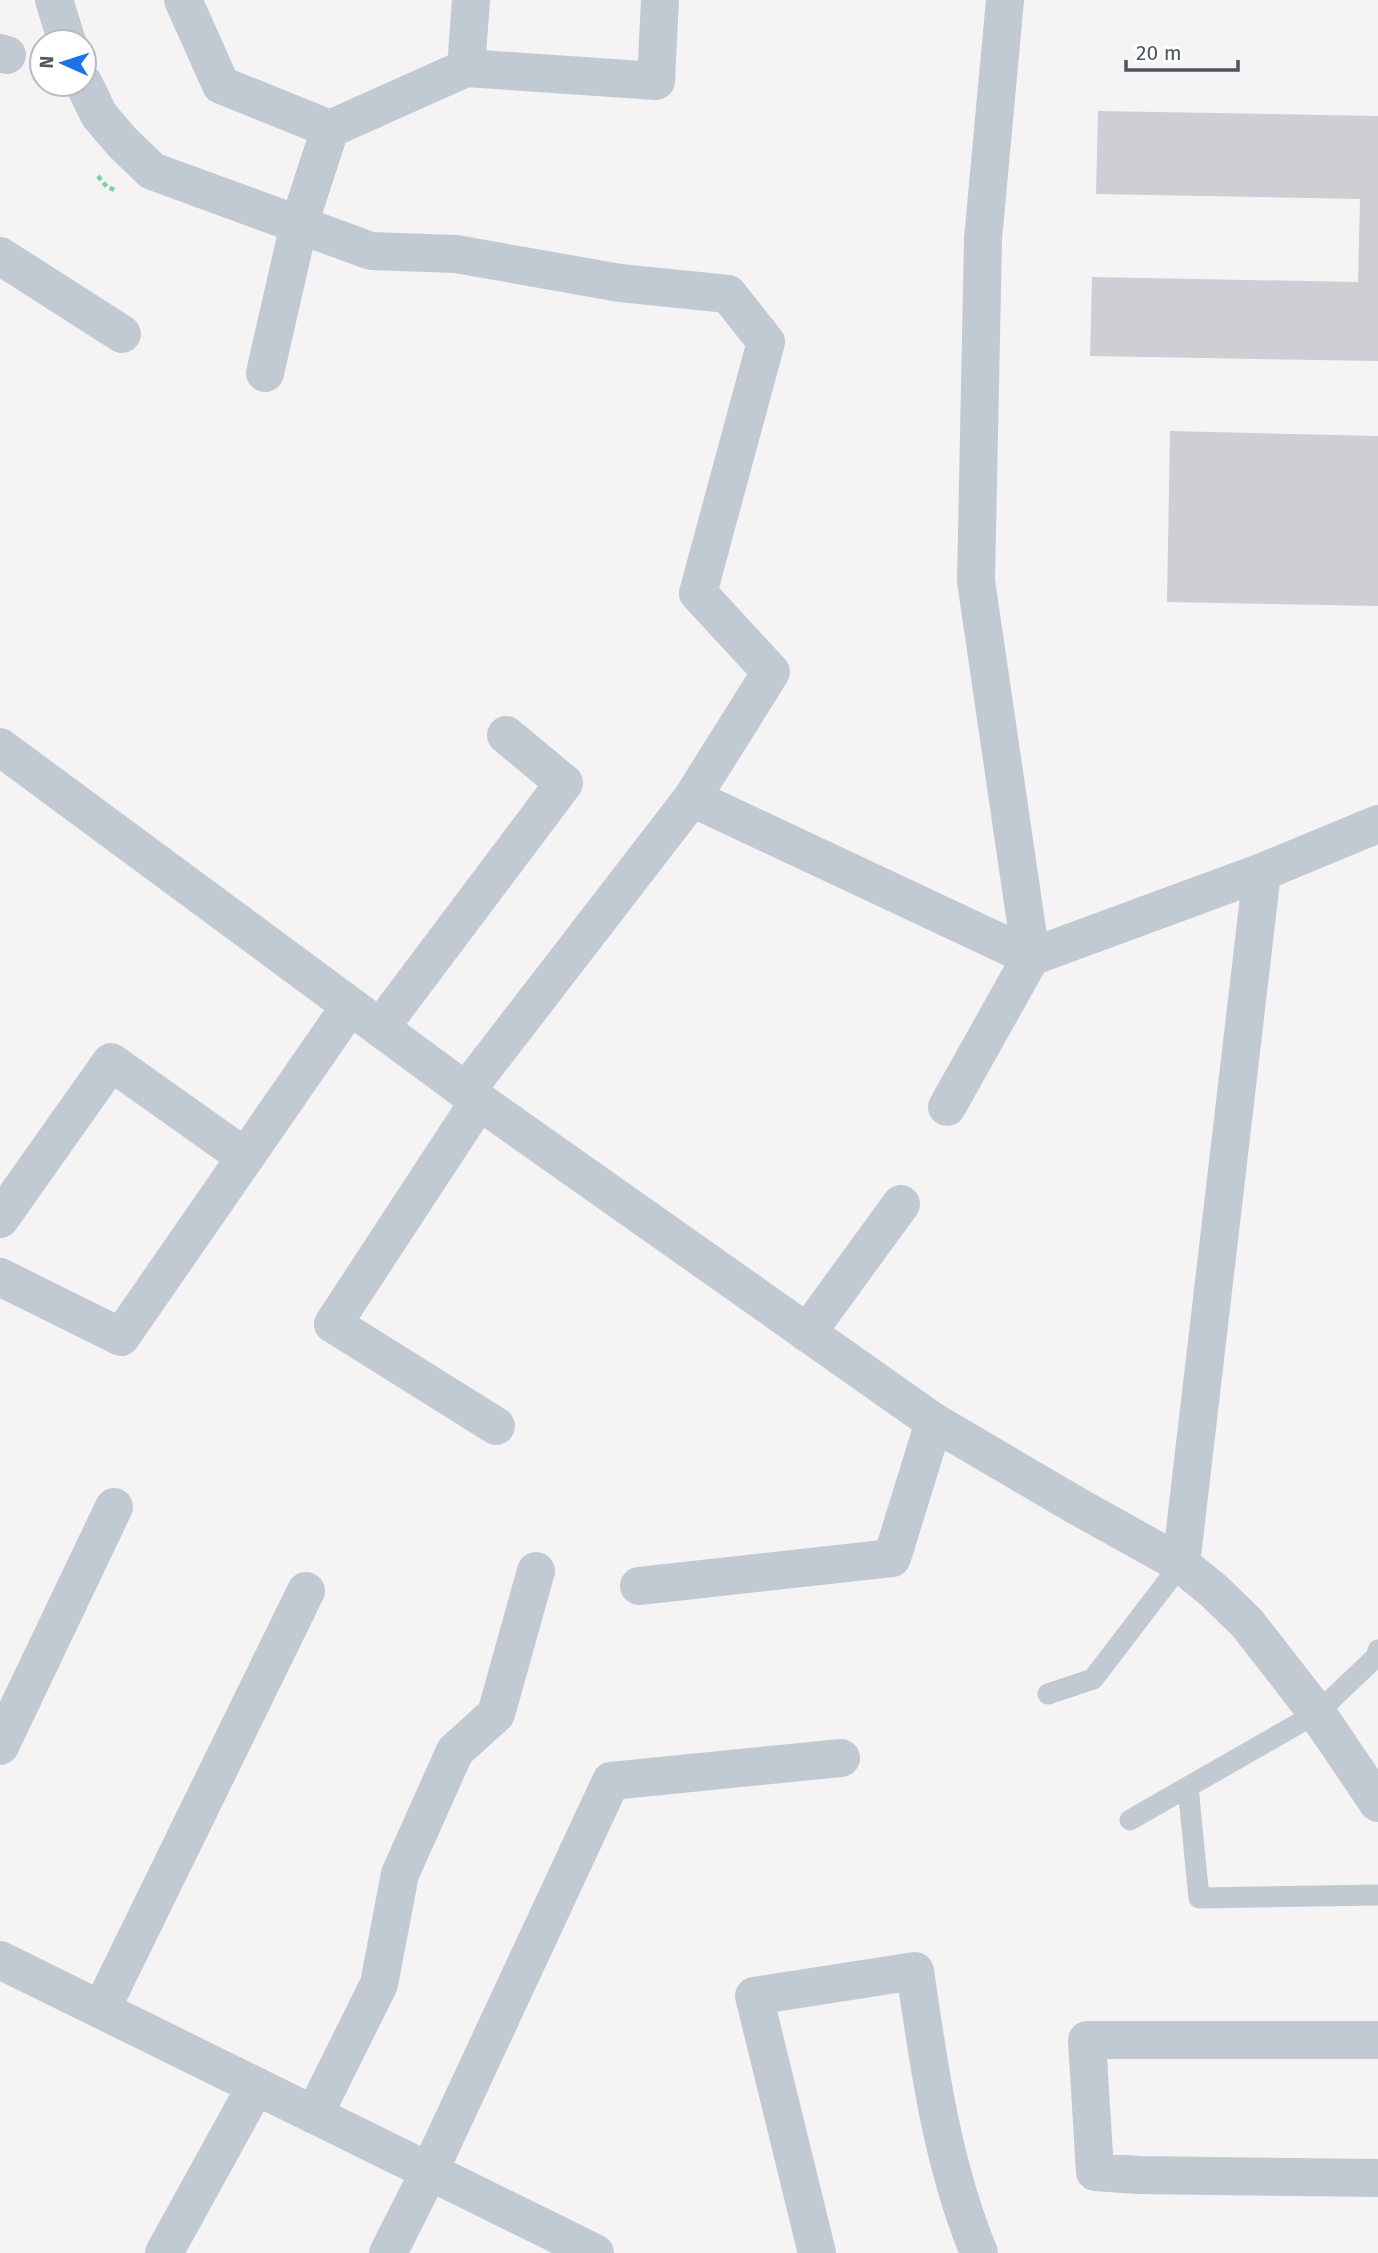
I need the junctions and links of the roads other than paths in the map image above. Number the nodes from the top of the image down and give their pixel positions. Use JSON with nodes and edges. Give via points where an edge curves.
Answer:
{"nodes":[{"id":1,"x":54,"y":0,"type":"edge"},
{"id":2,"x":183,"y":0,"type":"edge"},
{"id":3,"x":471,"y":0,"type":"edge"},
{"id":4,"x":660,"y":0,"type":"edge"},
{"id":5,"x":1005,"y":0,"type":"edge"},
{"id":6,"x":63,"y":28,"type":"edge"},
{"id":7,"x":466,"y":68,"type":"junction"},
{"id":8,"x":91,"y":98,"type":"edge"},
{"id":9,"x":330,"y":129,"type":"junction"},
{"id":10,"x":299,"y":224,"type":"junction"},
{"id":11,"x":0,"y":256,"type":"edge"},
{"id":12,"x":122,"y":334,"type":"dead end"},
{"id":13,"x":265,"y":373,"type":"dead end"},
{"id":14,"x":506,"y":735,"type":"dead end"},
{"id":15,"x":0,"y":747,"type":"edge"},
{"id":16,"x":692,"y":798,"type":"junction"},
{"id":17,"x":1378,"y":824,"type":"edge"},
{"id":18,"x":1262,"y":872,"type":"junction"},
{"id":19,"x":1031,"y":957,"type":"junction"},
{"id":20,"x":365,"y":1017,"type":"junction"},
{"id":21,"x":472,"y":1096,"type":"junction"},
{"id":22,"x":947,"y":1107,"type":"dead end"},
{"id":23,"x":245,"y":1157,"type":"junction"},
{"id":24,"x":901,"y":1204,"type":"dead end"},
{"id":25,"x":0,"y":1219,"type":"edge"},
{"id":26,"x":0,"y":1277,"type":"edge"},
{"id":27,"x":807,"y":1333,"type":"junction"},
{"id":28,"x":934,"y":1422,"type":"junction"},
{"id":29,"x":496,"y":1426,"type":"dead end"},
{"id":30,"x":114,"y":1507,"type":"dead end"},
{"id":31,"x":1181,"y":1564,"type":"junction"},
{"id":32,"x":536,"y":1570,"type":"dead end"},
{"id":33,"x":639,"y":1586,"type":"dead end"},
{"id":34,"x":306,"y":1591,"type":"dead end"},
{"id":35,"x":1378,"y":1650,"type":"edge"},
{"id":36,"x":1048,"y":1694,"type":"dead end"},
{"id":37,"x":1317,"y":1713,"type":"junction"},
{"id":38,"x":0,"y":1746,"type":"edge"},
{"id":39,"x":841,"y":1758,"type":"dead end"},
{"id":40,"x":1188,"y":1787,"type":"junction"},
{"id":41,"x":1376,"y":1794,"type":"edge"},
{"id":42,"x":1130,"y":1820,"type":"dead end"},
{"id":43,"x":1378,"y":1895,"type":"edge"},
{"id":44,"x":0,"y":1960,"type":"edge"},
{"id":45,"x":101,"y":2010,"type":"junction"},
{"id":46,"x":1378,"y":2040,"type":"edge"},
{"id":47,"x":256,"y":2087,"type":"junction"},
{"id":48,"x":314,"y":2115,"type":"junction"},
{"id":49,"x":429,"y":2172,"type":"junction"},
{"id":50,"x":1378,"y":2178,"type":"edge"},
{"id":51,"x":164,"y":2253,"type":"edge"},
{"id":52,"x":388,"y":2253,"type":"edge"},
{"id":53,"x":595,"y":2253,"type":"edge"},
{"id":54,"x":817,"y":2253,"type":"edge"},
{"id":55,"x":979,"y":2253,"type":"edge"}],
"edges":[{"from":1,"to":6,"type":"street"},
{"from":2,"to":9,"type":"street","via":[[221,85]]},
{"from":3,"to":7,"type":"street"},
{"from":4,"to":7,"type":"street","via":[[656,81]]},
{"from":5,"to":19,"type":"street","via":[[983,239],[976,581]]},
{"from":7,"to":9,"type":"street"},
{"from":8,"to":10,"type":"street","via":[[99,116],[152,171]]},
{"from":9,"to":10,"type":"street"},
{"from":10,"to":13,"type":"street"},
{"from":10,"to":16,"type":"street","via":[[371,251],[456,254],[620,283],[728,295],[766,342],[698,593],[771,672]]},
{"from":11,"to":12,"type":"street"},
{"from":14,"to":20,"type":"street","via":[[564,783]]},
{"from":15,"to":20,"type":"street"},
{"from":16,"to":19,"type":"street"},
{"from":16,"to":21,"type":"street"},
{"from":17,"to":18,"type":"street"},
{"from":18,"to":19,"type":"street"},
{"from":18,"to":31,"type":"street"},
{"from":19,"to":22,"type":"street"},
{"from":20,"to":21,"type":"street"},
{"from":20,"to":23,"type":"street"},
{"from":21,"to":27,"type":"street"},
{"from":21,"to":29,"type":"street","via":[[333,1324]]},
{"from":23,"to":25,"type":"street","via":[[111,1062]]},
{"from":23,"to":26,"type":"street","via":[[121,1337]]},
{"from":24,"to":27,"type":"street"},
{"from":27,"to":28,"type":"street"},
{"from":28,"to":31,"type":"street"},
{"from":28,"to":33,"type":"street","via":[[892,1558]]},
{"from":30,"to":38,"type":"street"},
{"from":31,"to":36,"type":"lane","via":[[1093,1679]]},
{"from":31,"to":37,"type":"street","via":[[1247,1623]]},
{"from":32,"to":48,"type":"street","via":[[496,1714],[455,1751],[400,1874],[379,1984]]},
{"from":34,"to":45,"type":"street"},
{"from":35,"to":37,"type":"lane"},
{"from":37,"to":40,"type":"lane"},
{"from":37,"to":41,"type":"street"},
{"from":39,"to":49,"type":"street","via":[[611,1781]]},
{"from":40,"to":42,"type":"lane"},
{"from":40,"to":43,"type":"lane","via":[[1199,1898]]},
{"from":44,"to":45,"type":"street"},
{"from":45,"to":47,"type":"street"},
{"from":46,"to":50,"type":"street","via":[[1087,2040],[1095,2172]]},
{"from":47,"to":48,"type":"street"},
{"from":47,"to":51,"type":"street"},
{"from":48,"to":49,"type":"street"},
{"from":49,"to":52,"type":"street"},
{"from":49,"to":53,"type":"street"},
{"from":54,"to":55,"type":"street","via":[[754,1996],[915,1971],[933,2095],[962,2213]]}]}
